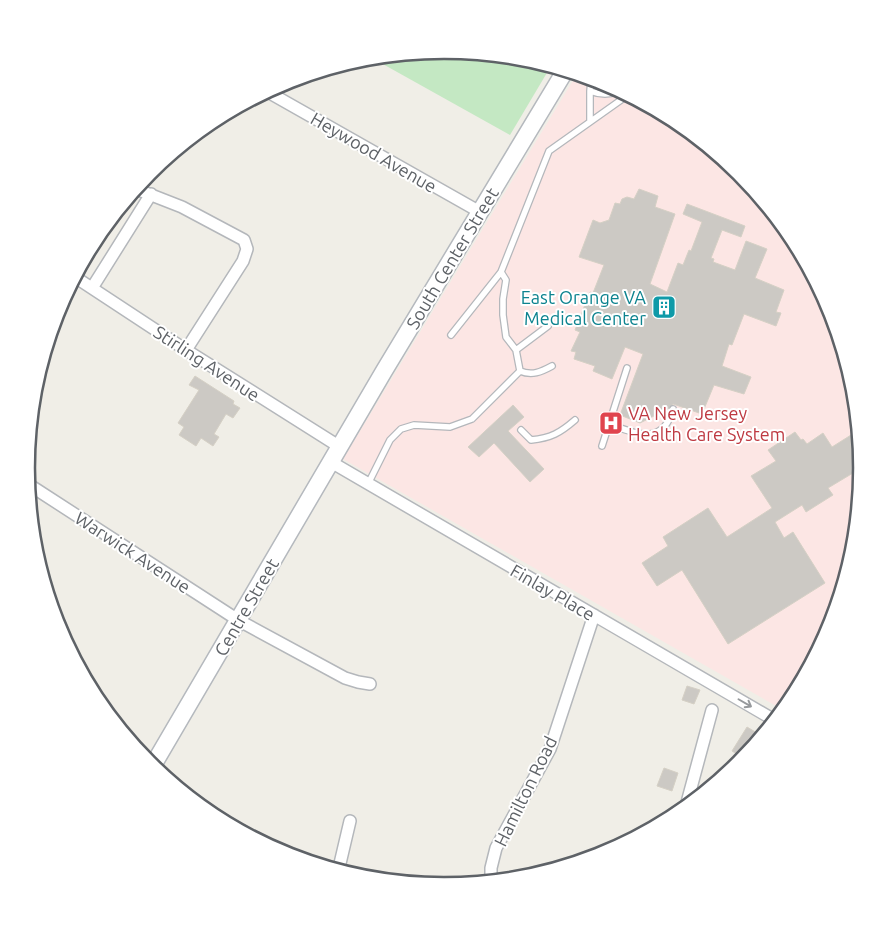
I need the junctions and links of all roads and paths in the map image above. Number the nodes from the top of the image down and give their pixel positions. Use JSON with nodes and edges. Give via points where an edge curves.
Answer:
{"nodes":[{"id":1,"x":561,"y":76,"type":"edge"},
{"id":2,"x":590,"y":87,"type":"edge"},
{"id":3,"x":590,"y":91,"type":"junction"},
{"id":4,"x":607,"y":93,"type":"edge"},
{"id":5,"x":276,"y":96,"type":"edge"},
{"id":6,"x":621,"y":100,"type":"edge"},
{"id":7,"x":590,"y":121,"type":"junction"},
{"id":8,"x":144,"y":192,"type":"edge"},
{"id":9,"x":150,"y":194,"type":"junction"},
{"id":10,"x":480,"y":212,"type":"junction"},
{"id":11,"x":501,"y":272,"type":"junction"},
{"id":12,"x":81,"y":281,"type":"edge"},
{"id":13,"x":92,"y":288,"type":"junction"},
{"id":14,"x":548,"y":326,"type":"dead end"},
{"id":15,"x":451,"y":335,"type":"dead end"},
{"id":16,"x":186,"y":350,"type":"junction"},
{"id":17,"x":516,"y":350,"type":"junction"},
{"id":18,"x":552,"y":366,"type":"dead end"},
{"id":19,"x":627,"y":368,"type":"dead end"},
{"id":20,"x":520,"y":371,"type":"junction"},
{"id":21,"x":673,"y":409,"type":"dead end"},
{"id":22,"x":575,"y":420,"type":"dead end"},
{"id":23,"x":610,"y":424,"type":"junction"},
{"id":24,"x":521,"y":430,"type":"dead end"},
{"id":25,"x":602,"y":446,"type":"dead end"},
{"id":26,"x":340,"y":447,"type":"junction"},
{"id":27,"x":331,"y":462,"type":"junction"},
{"id":28,"x":368,"y":484,"type":"junction"},
{"id":29,"x":36,"y":489,"type":"edge"},
{"id":30,"x":594,"y":615,"type":"junction"},
{"id":31,"x":238,"y":620,"type":"junction"},
{"id":32,"x":370,"y":684,"type":"dead end"},
{"id":33,"x":712,"y":710,"type":"dead end"},
{"id":34,"x":770,"y":717,"type":"edge"},
{"id":35,"x":156,"y":760,"type":"edge"},
{"id":36,"x":689,"y":797,"type":"edge"},
{"id":37,"x":350,"y":821,"type":"dead end"},
{"id":38,"x":340,"y":865,"type":"edge"},
{"id":39,"x":491,"y":876,"type":"edge"}],
"edges":[{"from":1,"to":10,"type":"main road","name":"South Center Street"},
{"from":2,"to":3,"type":"lane"},
{"from":3,"to":4,"type":"lane"},
{"from":3,"to":7,"type":"lane"},
{"from":5,"to":10,"type":"street","name":"Heywood Avenue"},
{"from":6,"to":7,"type":"lane"},
{"from":7,"to":11,"type":"lane","via":[[549,151]]},
{"from":8,"to":9,"type":"street"},
{"from":9,"to":13,"type":"street"},
{"from":9,"to":16,"type":"street","via":[[244,240],[247,249],[243,261]]},
{"from":10,"to":26,"type":"main road","name":"South Center Street"},
{"from":11,"to":15,"type":"lane"},
{"from":11,"to":17,"type":"lane","via":[[506,280],[503,315],[506,337]]},
{"from":12,"to":13,"type":"street","name":"Stirling Avenue"},
{"from":13,"to":16,"type":"street","name":"Stirling Avenue"},
{"from":14,"to":17,"type":"lane"},
{"from":16,"to":26,"type":"street","name":"Stirling Avenue"},
{"from":17,"to":20,"type":"lane"},
{"from":18,"to":20,"type":"lane","via":[[539,373]]},
{"from":19,"to":23,"type":"lane"},
{"from":20,"to":28,"type":"lane","via":[[472,419],[450,427],[414,425],[401,430],[390,440]]},
{"from":21,"to":23,"type":"lane","via":[[670,422],[661,431],[648,435]]},
{"from":22,"to":24,"type":"lane","via":[[560,433],[545,439],[530,440]]},
{"from":23,"to":25,"type":"lane"},
{"from":26,"to":27,"type":"main road","name":"Centre Street"},
{"from":27,"to":28,"type":"street","name":"Finlay Place"},
{"from":27,"to":31,"type":"main road","name":"Centre Street"},
{"from":28,"to":30,"type":"street","name":"Finlay Place"},
{"from":29,"to":31,"type":"street","name":"Warwick Avenue"},
{"from":30,"to":34,"type":"street","name":"Finlay Place","one_way":true},
{"from":30,"to":39,"type":"street","name":"Hamilton Road","via":[[550,748],[496,848]]},
{"from":31,"to":32,"type":"street","name":"Warwick Avenue","via":[[345,678]]},
{"from":31,"to":35,"type":"main road","name":"Centre Street"},
{"from":33,"to":36,"type":"street"},
{"from":37,"to":38,"type":"street"}]}
